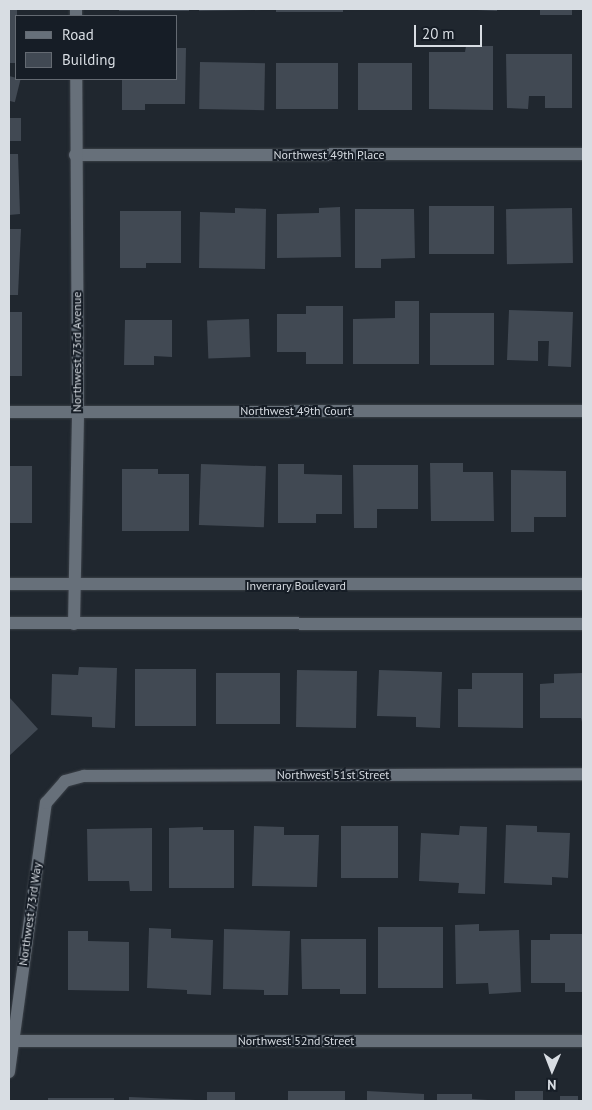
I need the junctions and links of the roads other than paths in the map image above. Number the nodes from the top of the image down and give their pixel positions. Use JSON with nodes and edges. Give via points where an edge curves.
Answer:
{"nodes":[{"id":1,"x":76,"y":80,"type":"edge"},
{"id":2,"x":583,"y":154,"type":"edge"},
{"id":3,"x":75,"y":155,"type":"junction"},
{"id":4,"x":583,"y":411,"type":"edge"},
{"id":5,"x":9,"y":412,"type":"edge"},
{"id":6,"x":78,"y":412,"type":"junction"},
{"id":7,"x":9,"y":584,"type":"edge"},
{"id":8,"x":583,"y":584,"type":"edge"},
{"id":9,"x":75,"y":585,"type":"junction"},
{"id":10,"x":9,"y":623,"type":"edge"},
{"id":11,"x":74,"y":624,"type":"junction"},
{"id":12,"x":583,"y":624,"type":"edge"},
{"id":13,"x":583,"y":774,"type":"edge"},
{"id":14,"x":84,"y":776,"type":"joint"},
{"id":15,"x":11,"y":1041,"type":"edge"},
{"id":16,"x":583,"y":1041,"type":"edge"},
{"id":17,"x":9,"y":1072,"type":"edge"}],
"edges":[{"from":1,"to":3,"type":"street","name":"Northwest 73rd Avenue"},
{"from":2,"to":3,"type":"street","name":"Northwest 49th Place"},
{"from":3,"to":6,"type":"street","name":"Northwest 73rd Avenue"},
{"from":4,"to":6,"type":"street","name":"Northwest 49th Court"},
{"from":5,"to":6,"type":"street","name":"Northwest 49th Court"},
{"from":6,"to":9,"type":"street","name":"Northwest 73rd Avenue"},
{"from":7,"to":9,"type":"street","name":"Inverrary Boulevard"},
{"from":8,"to":9,"type":"street","name":"Inverrary Boulevard"},
{"from":9,"to":11,"type":"street","name":"Northwest 73rd Avenue"},
{"from":10,"to":11,"type":"street"},
{"from":11,"to":12,"type":"street"},
{"from":13,"to":14,"type":"street","name":"Northwest 51st Street"},
{"from":14,"to":15,"type":"street","name":"Northwest 73rd Way","via":[[65,782],[46,803]]},
{"from":15,"to":16,"type":"street","name":"Northwest 52nd Street"},
{"from":15,"to":17,"type":"street","name":"Northwest 73rd Way"}]}
